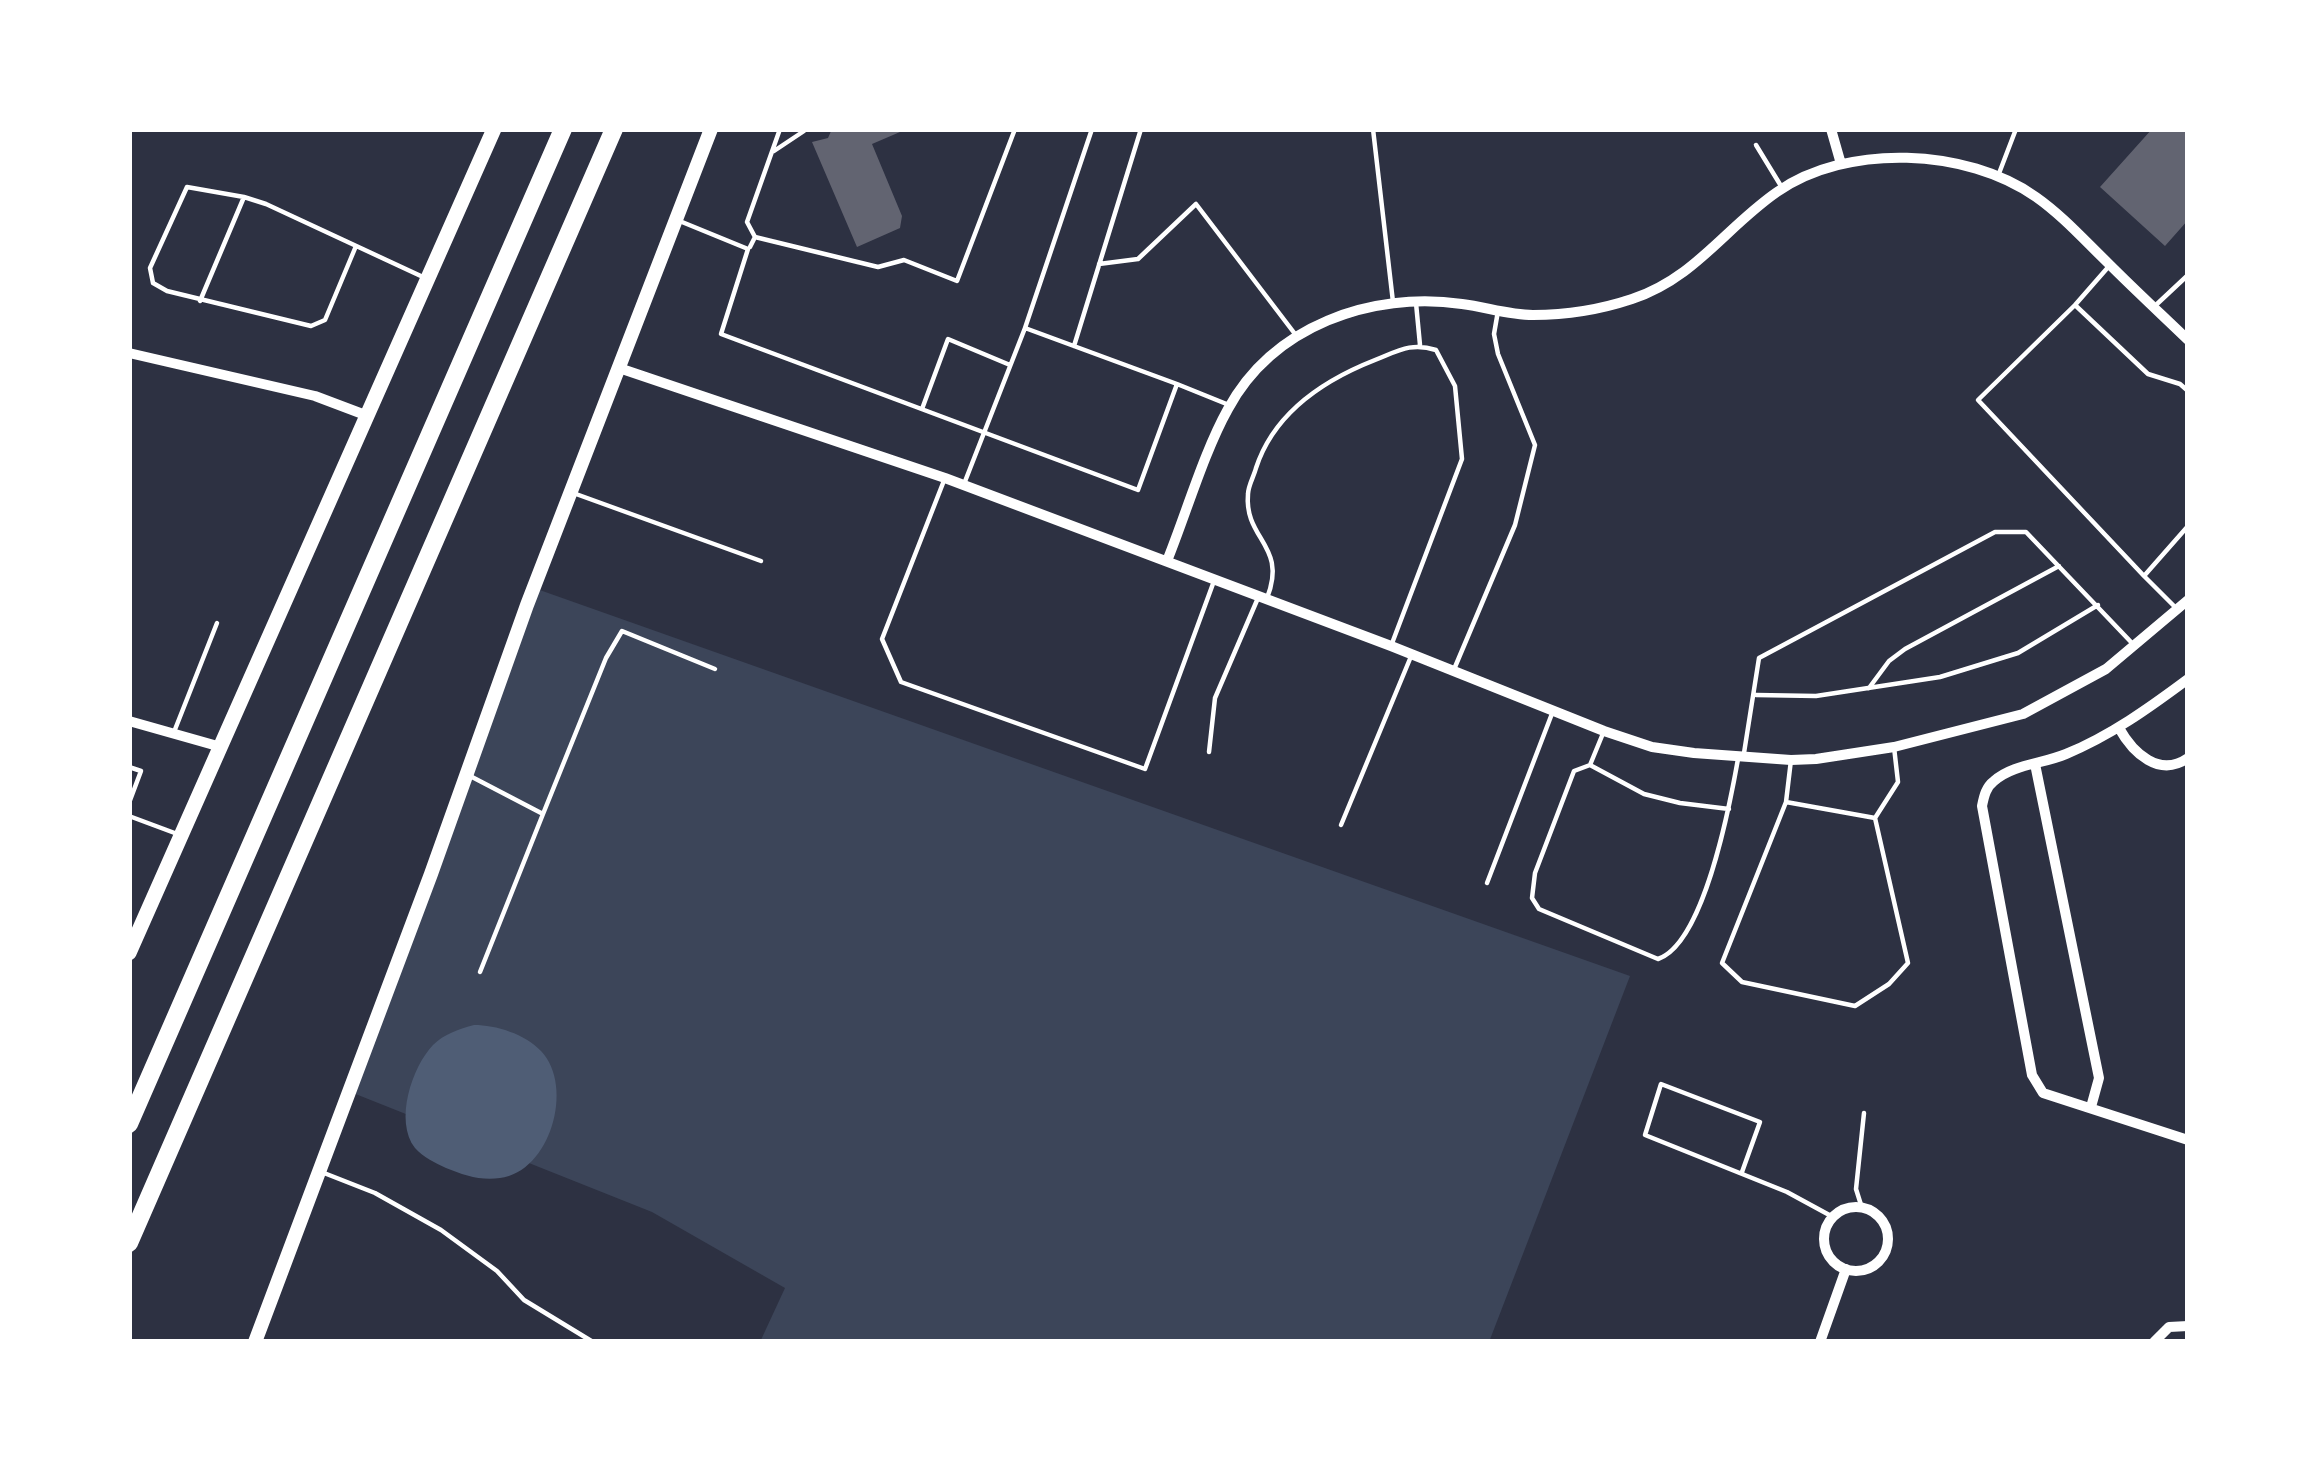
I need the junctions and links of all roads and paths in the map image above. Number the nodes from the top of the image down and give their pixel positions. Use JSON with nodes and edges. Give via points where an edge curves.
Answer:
{"nodes":[{"id":1,"x":494,"y":129,"type":"edge"},
{"id":2,"x":563,"y":129,"type":"edge"},
{"id":3,"x":614,"y":129,"type":"edge"},
{"id":4,"x":711,"y":129,"type":"edge"},
{"id":5,"x":780,"y":129,"type":"edge"},
{"id":6,"x":1015,"y":129,"type":"edge"},
{"id":7,"x":1092,"y":129,"type":"edge"},
{"id":8,"x":1141,"y":129,"type":"edge"},
{"id":9,"x":1373,"y":129,"type":"edge"},
{"id":10,"x":1831,"y":129,"type":"edge"},
{"id":11,"x":2016,"y":129,"type":"edge"},
{"id":12,"x":804,"y":131,"type":"edge"},
{"id":13,"x":1756,"y":145,"type":"dead end"},
{"id":14,"x":772,"y":152,"type":"junction"},
{"id":15,"x":1840,"y":164,"type":"junction"},
{"id":16,"x":1998,"y":176,"type":"junction"},
{"id":17,"x":1782,"y":188,"type":"junction"},
{"id":18,"x":244,"y":197,"type":"junction"},
{"id":19,"x":676,"y":220,"type":"junction"},
{"id":20,"x":755,"y":237,"type":"junction"},
{"id":21,"x":356,"y":246,"type":"junction"},
{"id":22,"x":748,"y":249,"type":"junction"},
{"id":23,"x":1099,"y":264,"type":"junction"},
{"id":24,"x":2110,"y":265,"type":"junction"},
{"id":25,"x":2188,"y":275,"type":"edge"},
{"id":26,"x":429,"y":279,"type":"junction"},
{"id":27,"x":200,"y":301,"type":"junction"},
{"id":28,"x":1416,"y":301,"type":"junction"},
{"id":29,"x":1393,"y":302,"type":"junction"},
{"id":30,"x":2075,"y":305,"type":"junction"},
{"id":31,"x":2154,"y":307,"type":"junction"},
{"id":32,"x":1498,"y":311,"type":"junction"},
{"id":33,"x":1025,"y":328,"type":"junction"},
{"id":34,"x":1296,"y":336,"type":"junction"},
{"id":35,"x":2188,"y":340,"type":"edge"},
{"id":36,"x":1420,"y":345,"type":"junction"},
{"id":37,"x":1074,"y":346,"type":"junction"},
{"id":38,"x":129,"y":353,"type":"edge"},
{"id":39,"x":1010,"y":365,"type":"junction"},
{"id":40,"x":620,"y":368,"type":"junction"},
{"id":41,"x":1178,"y":384,"type":"junction"},
{"id":42,"x":2188,"y":391,"type":"edge"},
{"id":43,"x":1229,"y":406,"type":"junction"},
{"id":44,"x":922,"y":409,"type":"junction"},
{"id":45,"x":368,"y":416,"type":"junction"},
{"id":46,"x":983,"y":432,"type":"junction"},
{"id":47,"x":945,"y":478,"type":"junction"},
{"id":48,"x":964,"y":485,"type":"junction"},
{"id":49,"x":571,"y":492,"type":"junction"},
{"id":50,"x":2188,"y":526,"type":"edge"},
{"id":51,"x":761,"y":561,"type":"dead end"},
{"id":52,"x":1167,"y":561,"type":"junction"},
{"id":53,"x":2060,"y":566,"type":"junction"},
{"id":54,"x":2144,"y":576,"type":"junction"},
{"id":55,"x":1214,"y":580,"type":"junction"},
{"id":56,"x":1262,"y":599,"type":"junction"},
{"id":57,"x":2188,"y":600,"type":"edge"},
{"id":58,"x":2098,"y":605,"type":"junction"},
{"id":59,"x":2178,"y":610,"type":"junction"},
{"id":60,"x":217,"y":623,"type":"dead end"},
{"id":61,"x":1391,"y":646,"type":"junction"},
{"id":62,"x":2134,"y":646,"type":"junction"},
{"id":63,"x":1412,"y":654,"type":"junction"},
{"id":64,"x":715,"y":669,"type":"dead end"},
{"id":65,"x":1454,"y":670,"type":"junction"},
{"id":66,"x":2188,"y":679,"type":"edge"},
{"id":67,"x":1868,"y":688,"type":"junction"},
{"id":68,"x":1753,"y":695,"type":"junction"},
{"id":69,"x":1553,"y":711,"type":"junction"},
{"id":70,"x":129,"y":721,"type":"edge"},
{"id":71,"x":2119,"y":728,"type":"junction"},
{"id":72,"x":1604,"y":731,"type":"junction"},
{"id":73,"x":174,"y":732,"type":"junction"},
{"id":74,"x":220,"y":747,"type":"junction"},
{"id":75,"x":1894,"y":747,"type":"junction"},
{"id":76,"x":1209,"y":752,"type":"dead end"},
{"id":77,"x":1741,"y":758,"type":"junction"},
{"id":78,"x":2188,"y":758,"type":"edge"},
{"id":79,"x":1790,"y":760,"type":"junction"},
{"id":80,"x":2035,"y":764,"type":"junction"},
{"id":81,"x":1590,"y":765,"type":"junction"},
{"id":82,"x":129,"y":767,"type":"edge"},
{"id":83,"x":466,"y":775,"type":"junction"},
{"id":84,"x":1786,"y":802,"type":"junction"},
{"id":85,"x":129,"y":803,"type":"edge"},
{"id":86,"x":1729,"y":809,"type":"junction"},
{"id":87,"x":543,"y":814,"type":"junction"},
{"id":88,"x":129,"y":816,"type":"edge"},
{"id":89,"x":1875,"y":818,"type":"junction"},
{"id":90,"x":1341,"y":825,"type":"dead end"},
{"id":91,"x":180,"y":836,"type":"junction"},
{"id":92,"x":1487,"y":883,"type":"dead end"},
{"id":93,"x":129,"y":953,"type":"edge"},
{"id":94,"x":480,"y":972,"type":"dead end"},
{"id":95,"x":2091,"y":1107,"type":"junction"},
{"id":96,"x":1864,"y":1113,"type":"dead end"},
{"id":97,"x":129,"y":1124,"type":"edge"},
{"id":98,"x":2188,"y":1140,"type":"edge"},
{"id":99,"x":319,"y":1171,"type":"junction"},
{"id":100,"x":1742,"y":1172,"type":"junction"},
{"id":101,"x":1862,"y":1208,"type":"junction"},
{"id":102,"x":1833,"y":1217,"type":"junction"},
{"id":103,"x":129,"y":1243,"type":"edge"},
{"id":104,"x":1846,"y":1269,"type":"junction"},
{"id":105,"x":2188,"y":1326,"type":"edge"},
{"id":106,"x":255,"y":1342,"type":"edge"},
{"id":107,"x":593,"y":1342,"type":"edge"},
{"id":108,"x":1820,"y":1342,"type":"edge"},
{"id":109,"x":2154,"y":1342,"type":"edge"}],
"edges":[{"from":1,"to":26,"type":"main road"},
{"from":2,"to":97,"type":"highway"},
{"from":3,"to":103,"type":"highway"},
{"from":4,"to":19,"type":"street"},
{"from":5,"to":14,"type":"lane"},
{"from":6,"to":20,"type":"lane","via":[[957,280],[904,260],[878,268]]},
{"from":7,"to":33,"type":"lane"},
{"from":8,"to":23,"type":"lane"},
{"from":9,"to":29,"type":"lane"},
{"from":10,"to":15,"type":"street"},
{"from":11,"to":16,"type":"lane"},
{"from":12,"to":14,"type":"lane"},
{"from":13,"to":17,"type":"lane"},
{"from":14,"to":20,"type":"lane","via":[[747,222]]},
{"from":15,"to":16,"type":"street","via":[[1948,161]]},
{"from":15,"to":17,"type":"street"},
{"from":16,"to":24,"type":"street","via":[[2034,195]]},
{"from":17,"to":32,"type":"street","via":[[1696,265],[1632,299],[1532,316]]},
{"from":18,"to":21,"type":"lane"},
{"from":18,"to":27,"type":"lane"},
{"from":18,"to":27,"type":"lane","via":[[187,187],[150,268],[153,283]]},
{"from":19,"to":22,"type":"lane"},
{"from":19,"to":40,"type":"street"},
{"from":20,"to":22,"type":"lane"},
{"from":21,"to":26,"type":"lane"},
{"from":21,"to":27,"type":"lane","via":[[325,320],[311,326]]},
{"from":22,"to":44,"type":"lane","via":[[721,334]]},
{"from":23,"to":34,"type":"lane","via":[[1138,259],[1196,204]]},
{"from":23,"to":37,"type":"lane"},
{"from":24,"to":30,"type":"lane"},
{"from":24,"to":31,"type":"street"},
{"from":25,"to":31,"type":"lane"},
{"from":26,"to":45,"type":"main road"},
{"from":28,"to":29,"type":"street"},
{"from":28,"to":32,"type":"street"},
{"from":28,"to":36,"type":"lane"},
{"from":29,"to":34,"type":"street"},
{"from":30,"to":42,"type":"lane","via":[[2148,374]]},
{"from":30,"to":54,"type":"lane","via":[[1978,400]]},
{"from":31,"to":35,"type":"street"},
{"from":32,"to":65,"type":"lane","via":[[1498,354],[1535,446],[1515,525]]},
{"from":33,"to":37,"type":"lane"},
{"from":33,"to":39,"type":"lane"},
{"from":34,"to":43,"type":"street"},
{"from":36,"to":56,"type":"lane","via":[[1326,384],[1288,415],[1261,454],[1248,494],[1252,524],[1273,557],[1275,577]]},
{"from":36,"to":61,"type":"lane","via":[[1436,350],[1455,386],[1462,459]]},
{"from":37,"to":41,"type":"lane"},
{"from":38,"to":45,"type":"street"},
{"from":39,"to":44,"type":"lane","via":[[948,339]]},
{"from":39,"to":46,"type":"lane"},
{"from":40,"to":47,"type":"street"},
{"from":40,"to":49,"type":"street"},
{"from":41,"to":43,"type":"lane"},
{"from":41,"to":46,"type":"lane","via":[[1138,490]]},
{"from":43,"to":52,"type":"street"},
{"from":44,"to":46,"type":"lane"},
{"from":45,"to":74,"type":"main road"},
{"from":46,"to":48,"type":"lane"},
{"from":47,"to":48,"type":"street"},
{"from":47,"to":55,"type":"lane","via":[[882,639],[901,682],[1145,769]]},
{"from":48,"to":52,"type":"street"},
{"from":49,"to":51,"type":"lane"},
{"from":49,"to":83,"type":"street"},
{"from":50,"to":54,"type":"lane"},
{"from":52,"to":55,"type":"street"},
{"from":53,"to":58,"type":"lane"},
{"from":53,"to":67,"type":"lane","via":[[1905,649]]},
{"from":53,"to":68,"type":"lane","via":[[2026,532],[1994,532],[1759,658]]},
{"from":54,"to":59,"type":"lane"},
{"from":55,"to":56,"type":"street"},
{"from":56,"to":61,"type":"street"},
{"from":56,"to":76,"type":"lane","via":[[1214,698]]},
{"from":57,"to":59,"type":"street"},
{"from":58,"to":62,"type":"lane"},
{"from":58,"to":67,"type":"lane","via":[[2018,653]]},
{"from":59,"to":62,"type":"street"},
{"from":60,"to":73,"type":"lane"},
{"from":61,"to":63,"type":"street"},
{"from":62,"to":75,"type":"street","via":[[2023,714]]},
{"from":63,"to":65,"type":"street"},
{"from":63,"to":90,"type":"lane"},
{"from":64,"to":87,"type":"lane","via":[[622,631]]},
{"from":65,"to":69,"type":"street"},
{"from":66,"to":71,"type":"street"},
{"from":67,"to":68,"type":"lane"},
{"from":68,"to":77,"type":"lane"},
{"from":69,"to":72,"type":"street"},
{"from":69,"to":92,"type":"lane"},
{"from":70,"to":73,"type":"street"},
{"from":71,"to":78,"type":"street","via":[[2130,748],[2156,765]]},
{"from":71,"to":80,"type":"street"},
{"from":72,"to":77,"type":"street","via":[[1652,747]]},
{"from":72,"to":81,"type":"lane"},
{"from":73,"to":74,"type":"street"},
{"from":74,"to":91,"type":"main road"},
{"from":75,"to":79,"type":"street"},
{"from":75,"to":89,"type":"lane","via":[[1898,782]]},
{"from":77,"to":79,"type":"street"},
{"from":77,"to":86,"type":"lane"},
{"from":79,"to":84,"type":"lane"},
{"from":80,"to":95,"type":"street","via":[[2099,1078]]},
{"from":80,"to":95,"type":"street","via":[[1994,781],[1982,806],[2032,1075],[2043,1093]]},
{"from":81,"to":86,"type":"lane","via":[[1644,794]]},
{"from":81,"to":86,"type":"lane","via":[[1574,771],[1532,898],[1539,909],[1658,958],[1679,945],[1692,922]]},
{"from":82,"to":85,"type":"lane","via":[[141,771]]},
{"from":83,"to":87,"type":"lane"},
{"from":83,"to":99,"type":"street"},
{"from":84,"to":89,"type":"lane"},
{"from":84,"to":89,"type":"lane","via":[[1722,963],[1742,982],[1855,1006],[1908,963]]},
{"from":87,"to":94,"type":"lane"},
{"from":88,"to":91,"type":"lane"},
{"from":91,"to":93,"type":"main road"},
{"from":95,"to":98,"type":"street"},
{"from":96,"to":101,"type":"lane","via":[[1856,1189]]},
{"from":99,"to":106,"type":"street"},
{"from":99,"to":107,"type":"lane","via":[[441,1230],[524,1300]]},
{"from":100,"to":100,"type":"lane","via":[[1645,1135],[1661,1084],[1760,1122]]},
{"from":100,"to":102,"type":"lane"},
{"from":101,"to":102,"type":"street"},
{"from":101,"to":104,"type":"street","via":[[1880,1218],[1887,1247],[1875,1264]]},
{"from":102,"to":104,"type":"street","via":[[1825,1246]]},
{"from":104,"to":108,"type":"street"},
{"from":105,"to":109,"type":"street","via":[[2169,1327]]}]}
